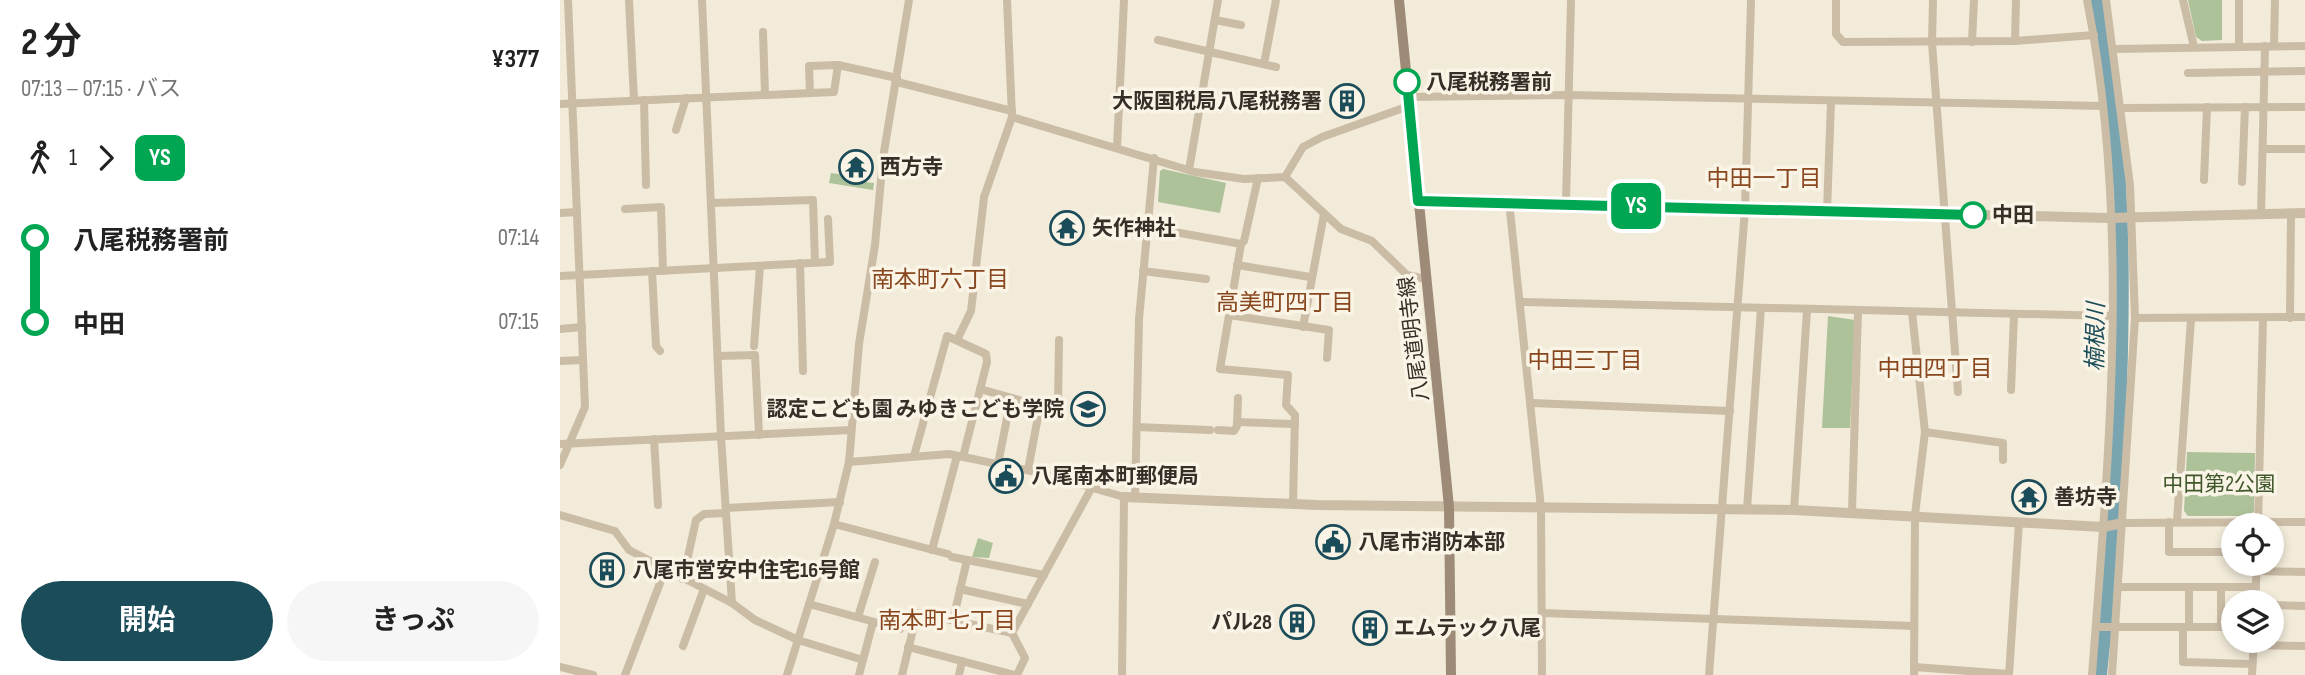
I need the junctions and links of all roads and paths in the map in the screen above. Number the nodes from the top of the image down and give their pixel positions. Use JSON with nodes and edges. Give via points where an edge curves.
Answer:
{"nodes":[{"id":1,"x":568,"y":0,"type":"edge"},
{"id":2,"x":629,"y":0,"type":"edge"},
{"id":3,"x":702,"y":0,"type":"edge"},
{"id":4,"x":909,"y":0,"type":"edge"},
{"id":5,"x":995,"y":0,"type":"edge"},
{"id":6,"x":1007,"y":0,"type":"edge"},
{"id":7,"x":1124,"y":0,"type":"edge"},
{"id":8,"x":1218,"y":0,"type":"edge"},
{"id":9,"x":1276,"y":0,"type":"edge"},
{"id":10,"x":1399,"y":0,"type":"edge"},
{"id":11,"x":1571,"y":0,"type":"edge"},
{"id":12,"x":1751,"y":0,"type":"edge"},
{"id":13,"x":1836,"y":0,"type":"edge"},
{"id":14,"x":1933,"y":0,"type":"edge"},
{"id":15,"x":1974,"y":0,"type":"edge"},
{"id":16,"x":2016,"y":0,"type":"edge"},
{"id":17,"x":2087,"y":0,"type":"edge"},
{"id":18,"x":2106,"y":0,"type":"edge"},
{"id":19,"x":2183,"y":0,"type":"edge"},
{"id":20,"x":2239,"y":0,"type":"edge"},
{"id":21,"x":2275,"y":0,"type":"edge"},
{"id":22,"x":1215,"y":20,"type":"junction"},
{"id":23,"x":1241,"y":24,"type":"dead end"},
{"id":24,"x":763,"y":32,"type":"dead end"},
{"id":25,"x":2094,"y":35,"type":"junction"},
{"id":26,"x":1158,"y":40,"type":"dead end"},
{"id":27,"x":2015,"y":41,"type":"junction"},
{"id":28,"x":1972,"y":42,"type":"junction"},
{"id":29,"x":1932,"y":43,"type":"junction"},
{"id":30,"x":2239,"y":46,"type":"junction"},
{"id":31,"x":2270,"y":46,"type":"junction"},
{"id":32,"x":2305,"y":46,"type":"edge"},
{"id":33,"x":2194,"y":47,"type":"junction"},
{"id":34,"x":2114,"y":50,"type":"junction"},
{"id":35,"x":1210,"y":52,"type":"junction"},
{"id":36,"x":560,"y":61,"type":"edge"},
{"id":37,"x":571,"y":61,"type":"junction"},
{"id":38,"x":1264,"y":64,"type":"junction"},
{"id":39,"x":838,"y":65,"type":"junction"},
{"id":40,"x":1276,"y":67,"type":"dead end"},
{"id":41,"x":2305,"y":71,"type":"edge"},
{"id":42,"x":2265,"y":72,"type":"junction"},
{"id":43,"x":2188,"y":73,"type":"dead end"},
{"id":44,"x":897,"y":80,"type":"junction"},
{"id":45,"x":810,"y":93,"type":"junction"},
{"id":46,"x":765,"y":94,"type":"junction"},
{"id":47,"x":1568,"y":95,"type":"junction"},
{"id":48,"x":706,"y":97,"type":"junction"},
{"id":49,"x":686,"y":98,"type":"junction"},
{"id":50,"x":634,"y":100,"type":"junction"},
{"id":51,"x":644,"y":100,"type":"junction"},
{"id":52,"x":1748,"y":100,"type":"junction"},
{"id":53,"x":1409,"y":101,"type":"junction"},
{"id":54,"x":1831,"y":102,"type":"junction"},
{"id":55,"x":573,"y":103,"type":"junction"},
{"id":56,"x":560,"y":104,"type":"edge"},
{"id":57,"x":1937,"y":104,"type":"junction"},
{"id":58,"x":2103,"y":106,"type":"junction"},
{"id":59,"x":2121,"y":107,"type":"junction"},
{"id":60,"x":2207,"y":107,"type":"junction"},
{"id":61,"x":2245,"y":107,"type":"junction"},
{"id":62,"x":2264,"y":107,"type":"junction"},
{"id":63,"x":2305,"y":107,"type":"edge"},
{"id":64,"x":1012,"y":114,"type":"junction"},
{"id":65,"x":676,"y":130,"type":"dead end"},
{"id":66,"x":1117,"y":148,"type":"junction"},
{"id":67,"x":2263,"y":149,"type":"junction"},
{"id":68,"x":2305,"y":149,"type":"edge"},
{"id":69,"x":1154,"y":158,"type":"junction"},
{"id":70,"x":1189,"y":170,"type":"junction"},
{"id":71,"x":1285,"y":177,"type":"junction"},
{"id":72,"x":1258,"y":178,"type":"junction"},
{"id":73,"x":2204,"y":180,"type":"dead end"},
{"id":74,"x":2242,"y":182,"type":"dead end"},
{"id":75,"x":646,"y":185,"type":"dead end"},
{"id":76,"x":1418,"y":201,"type":"junction"},
{"id":77,"x":1509,"y":201,"type":"junction"},
{"id":78,"x":711,"y":203,"type":"junction"},
{"id":79,"x":1566,"y":204,"type":"junction"},
{"id":80,"x":625,"y":209,"type":"dead end"},
{"id":81,"x":1745,"y":209,"type":"junction"},
{"id":82,"x":1828,"y":211,"type":"junction"},
{"id":83,"x":577,"y":212,"type":"junction"},
{"id":84,"x":560,"y":213,"type":"edge"},
{"id":85,"x":2305,"y":213,"type":"edge"},
{"id":86,"x":1324,"y":214,"type":"junction"},
{"id":87,"x":1944,"y":214,"type":"junction"},
{"id":88,"x":2262,"y":214,"type":"junction"},
{"id":89,"x":2291,"y":214,"type":"junction"},
{"id":90,"x":2120,"y":218,"type":"junction"},
{"id":91,"x":828,"y":219,"type":"dead end"},
{"id":92,"x":1147,"y":226,"type":"junction"},
{"id":93,"x":1241,"y":244,"type":"junction"},
{"id":94,"x":815,"y":262,"type":"junction"},
{"id":95,"x":800,"y":263,"type":"junction"},
{"id":96,"x":760,"y":265,"type":"junction"},
{"id":97,"x":1237,"y":265,"type":"junction"},
{"id":98,"x":714,"y":268,"type":"junction"},
{"id":99,"x":652,"y":271,"type":"junction"},
{"id":100,"x":663,"y":271,"type":"junction"},
{"id":101,"x":1143,"y":271,"type":"junction"},
{"id":102,"x":560,"y":276,"type":"edge"},
{"id":103,"x":580,"y":276,"type":"junction"},
{"id":104,"x":1310,"y":277,"type":"junction"},
{"id":105,"x":1206,"y":279,"type":"dead end"},
{"id":106,"x":1426,"y":279,"type":"junction"},
{"id":107,"x":1521,"y":302,"type":"junction"},
{"id":108,"x":1735,"y":307,"type":"junction"},
{"id":109,"x":1761,"y":308,"type":"junction"},
{"id":110,"x":1807,"y":310,"type":"junction"},
{"id":111,"x":1858,"y":311,"type":"junction"},
{"id":112,"x":1912,"y":312,"type":"junction"},
{"id":113,"x":1954,"y":313,"type":"junction"},
{"id":114,"x":1229,"y":315,"type":"junction"},
{"id":115,"x":2014,"y":315,"type":"junction"},
{"id":116,"x":2112,"y":316,"type":"junction"},
{"id":117,"x":2305,"y":317,"type":"edge"},
{"id":118,"x":2135,"y":318,"type":"junction"},
{"id":119,"x":2192,"y":318,"type":"junction"},
{"id":120,"x":2290,"y":318,"type":"junction"},
{"id":121,"x":2263,"y":319,"type":"junction"},
{"id":122,"x":582,"y":327,"type":"junction"},
{"id":123,"x":1303,"y":327,"type":"junction"},
{"id":124,"x":560,"y":329,"type":"edge"},
{"id":125,"x":957,"y":340,"type":"junction"},
{"id":126,"x":1059,"y":340,"type":"dead end"},
{"id":127,"x":754,"y":346,"type":"dead end"},
{"id":128,"x":660,"y":351,"type":"dead end"},
{"id":129,"x":718,"y":356,"type":"junction"},
{"id":130,"x":1327,"y":358,"type":"dead end"},
{"id":131,"x":583,"y":360,"type":"junction"},
{"id":132,"x":560,"y":361,"type":"edge"},
{"id":133,"x":803,"y":371,"type":"dead end"},
{"id":134,"x":980,"y":389,"type":"junction"},
{"id":135,"x":2011,"y":390,"type":"dead end"},
{"id":136,"x":1958,"y":392,"type":"dead end"},
{"id":137,"x":1011,"y":398,"type":"junction"},
{"id":138,"x":1238,"y":398,"type":"dead end"},
{"id":139,"x":1532,"y":403,"type":"junction"},
{"id":140,"x":1040,"y":406,"type":"junction"},
{"id":141,"x":1730,"y":411,"type":"junction"},
{"id":142,"x":1237,"y":422,"type":"junction"},
{"id":143,"x":1295,"y":424,"type":"junction"},
{"id":144,"x":1137,"y":427,"type":"junction"},
{"id":145,"x":851,"y":430,"type":"junction"},
{"id":146,"x":1925,"y":432,"type":"junction"},
{"id":147,"x":759,"y":435,"type":"junction"},
{"id":148,"x":721,"y":437,"type":"junction"},
{"id":149,"x":654,"y":439,"type":"junction"},
{"id":150,"x":564,"y":443,"type":"edge"},
{"id":151,"x":914,"y":456,"type":"junction"},
{"id":152,"x":960,"y":456,"type":"junction"},
{"id":153,"x":2003,"y":460,"type":"dead end"},
{"id":154,"x":849,"y":462,"type":"junction"},
{"id":155,"x":998,"y":464,"type":"junction"},
{"id":156,"x":560,"y":465,"type":"edge"},
{"id":157,"x":1028,"y":470,"type":"junction"},
{"id":158,"x":1092,"y":487,"type":"junction"},
{"id":159,"x":1124,"y":497,"type":"junction"},
{"id":160,"x":1135,"y":498,"type":"junction"},
{"id":161,"x":840,"y":502,"type":"junction"},
{"id":162,"x":1293,"y":504,"type":"junction"},
{"id":163,"x":658,"y":505,"type":"dead end"},
{"id":164,"x":1449,"y":507,"type":"junction"},
{"id":165,"x":1541,"y":508,"type":"junction"},
{"id":166,"x":1723,"y":509,"type":"junction"},
{"id":167,"x":1747,"y":509,"type":"junction"},
{"id":168,"x":726,"y":510,"type":"junction"},
{"id":169,"x":1794,"y":510,"type":"junction"},
{"id":170,"x":1852,"y":512,"type":"junction"},
{"id":171,"x":2258,"y":513,"type":"edge"},
{"id":172,"x":560,"y":515,"type":"edge"},
{"id":173,"x":1915,"y":515,"type":"junction"},
{"id":174,"x":2173,"y":521,"type":"junction"},
{"id":175,"x":2019,"y":522,"type":"junction"},
{"id":176,"x":2221,"y":522,"type":"edge"},
{"id":177,"x":2284,"y":522,"type":"edge"},
{"id":178,"x":2305,"y":522,"type":"edge"},
{"id":179,"x":2123,"y":523,"type":"junction"},
{"id":180,"x":834,"y":524,"type":"junction"},
{"id":181,"x":2103,"y":527,"type":"junction"},
{"id":182,"x":932,"y":550,"type":"junction"},
{"id":183,"x":2221,"y":552,"type":"edge"},
{"id":184,"x":967,"y":560,"type":"junction"},
{"id":185,"x":875,"y":562,"type":"dead end"},
{"id":186,"x":664,"y":570,"type":"junction"},
{"id":187,"x":2284,"y":570,"type":"edge"},
{"id":188,"x":2305,"y":572,"type":"edge"},
{"id":189,"x":1044,"y":575,"type":"junction"},
{"id":190,"x":2257,"y":576,"type":"edge"},
{"id":191,"x":682,"y":579,"type":"junction"},
{"id":192,"x":2118,"y":587,"type":"junction"},
{"id":193,"x":2189,"y":587,"type":"junction"},
{"id":194,"x":2221,"y":587,"type":"joint"},
{"id":195,"x":2256,"y":587,"type":"junction"},
{"id":196,"x":704,"y":589,"type":"junction"},
{"id":197,"x":960,"y":589,"type":"junction"},
{"id":198,"x":2256,"y":590,"type":"edge"},
{"id":199,"x":732,"y":603,"type":"junction"},
{"id":200,"x":809,"y":604,"type":"junction"},
{"id":201,"x":1028,"y":604,"type":"junction"},
{"id":202,"x":2284,"y":605,"type":"edge"},
{"id":203,"x":2305,"y":606,"type":"edge"},
{"id":204,"x":1542,"y":613,"type":"junction"},
{"id":205,"x":858,"y":617,"type":"junction"},
{"id":206,"x":953,"y":620,"type":"junction"},
{"id":207,"x":1714,"y":620,"type":"junction"},
{"id":208,"x":873,"y":621,"type":"junction"},
{"id":209,"x":1914,"y":626,"type":"junction"},
{"id":210,"x":2221,"y":626,"type":"edge"},
{"id":211,"x":2098,"y":627,"type":"junction"},
{"id":212,"x":2112,"y":627,"type":"junction"},
{"id":213,"x":2186,"y":627,"type":"junction"},
{"id":214,"x":901,"y":629,"type":"dead end"},
{"id":215,"x":1012,"y":633,"type":"junction"},
{"id":216,"x":798,"y":640,"type":"junction"},
{"id":217,"x":2284,"y":645,"type":"edge"},
{"id":218,"x":682,"y":646,"type":"dead end"},
{"id":219,"x":2305,"y":646,"type":"edge"},
{"id":220,"x":908,"y":647,"type":"junction"},
{"id":221,"x":2253,"y":653,"type":"edge"},
{"id":222,"x":863,"y":660,"type":"junction"},
{"id":223,"x":962,"y":661,"type":"junction"},
{"id":224,"x":2252,"y":664,"type":"junction"},
{"id":225,"x":560,"y":667,"type":"edge"},
{"id":226,"x":1914,"y":671,"type":"edge"},
{"id":227,"x":2009,"y":674,"type":"edge"},
{"id":228,"x":593,"y":675,"type":"edge"},
{"id":229,"x":625,"y":675,"type":"edge"},
{"id":230,"x":787,"y":675,"type":"edge"},
{"id":231,"x":859,"y":675,"type":"edge"},
{"id":232,"x":902,"y":675,"type":"edge"},
{"id":233,"x":958,"y":675,"type":"edge"},
{"id":234,"x":1016,"y":675,"type":"edge"},
{"id":235,"x":1122,"y":675,"type":"edge"},
{"id":236,"x":1451,"y":675,"type":"edge"},
{"id":237,"x":1542,"y":675,"type":"edge"},
{"id":238,"x":1709,"y":675,"type":"edge"},
{"id":239,"x":2092,"y":675,"type":"edge"},
{"id":240,"x":2112,"y":675,"type":"edge"},
{"id":241,"x":2252,"y":675,"type":"edge"}],
"edges":[{"from":1,"to":37,"type":"street"},
{"from":2,"to":50,"type":"street"},
{"from":3,"to":48,"type":"street"},
{"from":4,"to":44,"type":"street"},
{"from":5,"to":6,"type":"street"},
{"from":6,"to":64,"type":"street"},
{"from":7,"to":66,"type":"street"},
{"from":8,"to":22,"type":"street"},
{"from":9,"to":38,"type":"street"},
{"from":10,"to":53,"type":"main road","name":"八尾道明寺線"},
{"from":11,"to":47,"type":"street"},
{"from":12,"to":52,"type":"street"},
{"from":13,"to":29,"type":"street","via":[[1836,34],[1843,42]]},
{"from":14,"to":29,"type":"street"},
{"from":15,"to":28,"type":"street"},
{"from":16,"to":27,"type":"street"},
{"from":17,"to":25,"type":"street"},
{"from":18,"to":34,"type":"street"},
{"from":19,"to":33,"type":"street"},
{"from":20,"to":30,"type":"street"},
{"from":21,"to":31,"type":"street"},
{"from":22,"to":23,"type":"street"},
{"from":22,"to":35,"type":"street"},
{"from":24,"to":46,"type":"street"},
{"from":25,"to":27,"type":"street"},
{"from":25,"to":58,"type":"street"},
{"from":26,"to":35,"type":"street"},
{"from":27,"to":28,"type":"street"},
{"from":28,"to":29,"type":"street"},
{"from":29,"to":57,"type":"street"},
{"from":30,"to":31,"type":"street"},
{"from":30,"to":33,"type":"street"},
{"from":31,"to":32,"type":"street"},
{"from":31,"to":42,"type":"street"},
{"from":33,"to":34,"type":"street"},
{"from":34,"to":59,"type":"street"},
{"from":35,"to":38,"type":"street"},
{"from":35,"to":70,"type":"street"},
{"from":36,"to":37,"type":"street"},
{"from":37,"to":55,"type":"street"},
{"from":38,"to":40,"type":"street"},
{"from":39,"to":44,"type":"street"},
{"from":39,"to":45,"type":"street","via":[[834,92]]},
{"from":39,"to":45,"type":"street","via":[[809,66]]},
{"from":41,"to":42,"type":"street"},
{"from":42,"to":43,"type":"street"},
{"from":42,"to":62,"type":"street"},
{"from":44,"to":64,"type":"street"},
{"from":44,"to":145,"type":"street","via":[[883,158]]},
{"from":45,"to":46,"type":"street"},
{"from":46,"to":48,"type":"street"},
{"from":47,"to":52,"type":"street"},
{"from":47,"to":53,"type":"street"},
{"from":47,"to":79,"type":"street"},
{"from":48,"to":49,"type":"street"},
{"from":48,"to":78,"type":"street"},
{"from":49,"to":51,"type":"street"},
{"from":49,"to":65,"type":"street"},
{"from":50,"to":51,"type":"street"},
{"from":50,"to":55,"type":"street"},
{"from":51,"to":75,"type":"street"},
{"from":52,"to":54,"type":"street"},
{"from":52,"to":81,"type":"street"},
{"from":53,"to":71,"type":"street","via":[[1303,147]]},
{"from":53,"to":76,"type":"main road","name":"八尾道明寺線"},
{"from":54,"to":57,"type":"street"},
{"from":54,"to":82,"type":"street"},
{"from":55,"to":56,"type":"street"},
{"from":55,"to":83,"type":"street"},
{"from":57,"to":58,"type":"street"},
{"from":57,"to":87,"type":"street"},
{"from":58,"to":90,"type":"street"},
{"from":59,"to":60,"type":"street"},
{"from":59,"to":90,"type":"street"},
{"from":60,"to":61,"type":"street"},
{"from":60,"to":73,"type":"street"},
{"from":61,"to":62,"type":"street"},
{"from":61,"to":74,"type":"street"},
{"from":62,"to":63,"type":"street"},
{"from":62,"to":67,"type":"street"},
{"from":64,"to":66,"type":"street"},
{"from":64,"to":125,"type":"street","via":[[984,197],[971,311]]},
{"from":66,"to":69,"type":"street"},
{"from":67,"to":68,"type":"street"},
{"from":67,"to":88,"type":"street"},
{"from":69,"to":70,"type":"street"},
{"from":69,"to":92,"type":"street"},
{"from":70,"to":72,"type":"street"},
{"from":71,"to":72,"type":"street"},
{"from":71,"to":86,"type":"street"},
{"from":72,"to":93,"type":"street"},
{"from":76,"to":77,"type":"street"},
{"from":76,"to":106,"type":"main road","name":"八尾道明寺線"},
{"from":77,"to":79,"type":"street"},
{"from":77,"to":107,"type":"street"},
{"from":78,"to":94,"type":"street","via":[[813,200]]},
{"from":78,"to":98,"type":"street"},
{"from":79,"to":81,"type":"street"},
{"from":80,"to":100,"type":"street","via":[[661,207]]},
{"from":81,"to":82,"type":"street"},
{"from":81,"to":108,"type":"street"},
{"from":82,"to":87,"type":"street"},
{"from":83,"to":84,"type":"street"},
{"from":83,"to":103,"type":"street"},
{"from":85,"to":89,"type":"street"},
{"from":86,"to":104,"type":"street"},
{"from":86,"to":106,"type":"street","via":[[1341,229],[1372,241],[1407,275]]},
{"from":87,"to":90,"type":"street"},
{"from":87,"to":113,"type":"street"},
{"from":88,"to":89,"type":"street"},
{"from":88,"to":90,"type":"street"},
{"from":89,"to":120,"type":"street"},
{"from":90,"to":116,"type":"street"},
{"from":90,"to":118,"type":"street"},
{"from":91,"to":94,"type":"street","via":[[830,262]]},
{"from":92,"to":93,"type":"street"},
{"from":92,"to":101,"type":"street"},
{"from":93,"to":97,"type":"street"},
{"from":94,"to":95,"type":"street"},
{"from":95,"to":96,"type":"street"},
{"from":95,"to":133,"type":"street"},
{"from":96,"to":98,"type":"street"},
{"from":96,"to":127,"type":"street"},
{"from":97,"to":104,"type":"street"},
{"from":97,"to":114,"type":"street"},
{"from":98,"to":100,"type":"street"},
{"from":98,"to":129,"type":"street"},
{"from":99,"to":100,"type":"street"},
{"from":99,"to":103,"type":"street"},
{"from":99,"to":128,"type":"street"},
{"from":101,"to":105,"type":"street"},
{"from":101,"to":144,"type":"street"},
{"from":102,"to":103,"type":"street"},
{"from":103,"to":122,"type":"street"},
{"from":104,"to":123,"type":"street"},
{"from":106,"to":164,"type":"main road","name":"八尾道明寺線"},
{"from":107,"to":108,"type":"street"},
{"from":107,"to":139,"type":"street"},
{"from":108,"to":109,"type":"street"},
{"from":108,"to":141,"type":"street"},
{"from":109,"to":110,"type":"street"},
{"from":109,"to":167,"type":"street"},
{"from":110,"to":111,"type":"street"},
{"from":110,"to":169,"type":"street"},
{"from":111,"to":112,"type":"street"},
{"from":111,"to":170,"type":"street"},
{"from":112,"to":113,"type":"street"},
{"from":112,"to":146,"type":"street"},
{"from":113,"to":115,"type":"street"},
{"from":113,"to":136,"type":"street"},
{"from":114,"to":123,"type":"street"},
{"from":114,"to":143,"type":"street","via":[[1220,369],[1288,374],[1286,405],[1295,415]]},
{"from":115,"to":116,"type":"street"},
{"from":115,"to":135,"type":"street"},
{"from":116,"to":181,"type":"street"},
{"from":117,"to":120,"type":"street"},
{"from":118,"to":119,"type":"street"},
{"from":118,"to":179,"type":"street"},
{"from":119,"to":121,"type":"street"},
{"from":119,"to":174,"type":"street"},
{"from":120,"to":121,"type":"street"},
{"from":121,"to":171,"type":"street"},
{"from":122,"to":124,"type":"street"},
{"from":122,"to":131,"type":"street"},
{"from":123,"to":130,"type":"street","via":[[1329,330]]},
{"from":125,"to":134,"type":"street","via":[[986,354]]},
{"from":125,"to":151,"type":"street","via":[[947,337]]},
{"from":126,"to":140,"type":"street","via":[[1058,405]]},
{"from":129,"to":147,"type":"street","via":[[755,355]]},
{"from":129,"to":148,"type":"street"},
{"from":131,"to":132,"type":"street"},
{"from":131,"to":150,"type":"street","via":[[585,407]]},
{"from":134,"to":137,"type":"street"},
{"from":134,"to":152,"type":"street"},
{"from":137,"to":140,"type":"street"},
{"from":137,"to":155,"type":"street"},
{"from":138,"to":142,"type":"street"},
{"from":139,"to":141,"type":"street"},
{"from":139,"to":165,"type":"street"},
{"from":140,"to":157,"type":"street"},
{"from":141,"to":166,"type":"street"},
{"from":142,"to":143,"type":"street"},
{"from":142,"to":144,"type":"street","via":[[1234,431]]},
{"from":143,"to":162,"type":"street"},
{"from":144,"to":160,"type":"street"},
{"from":145,"to":147,"type":"street"},
{"from":145,"to":154,"type":"street"},
{"from":146,"to":153,"type":"street","via":[[2003,443]]},
{"from":146,"to":173,"type":"street"},
{"from":147,"to":148,"type":"street"},
{"from":148,"to":149,"type":"street"},
{"from":148,"to":168,"type":"street"},
{"from":149,"to":150,"type":"street"},
{"from":149,"to":163,"type":"street"},
{"from":150,"to":156,"type":"street"},
{"from":151,"to":152,"type":"street"},
{"from":151,"to":154,"type":"street"},
{"from":152,"to":155,"type":"street"},
{"from":152,"to":182,"type":"street"},
{"from":154,"to":161,"type":"street"},
{"from":155,"to":157,"type":"street"},
{"from":157,"to":158,"type":"street"},
{"from":158,"to":159,"type":"street"},
{"from":158,"to":189,"type":"street"},
{"from":159,"to":160,"type":"street"},
{"from":159,"to":235,"type":"street"},
{"from":160,"to":162,"type":"street"},
{"from":161,"to":168,"type":"street"},
{"from":161,"to":180,"type":"street"},
{"from":162,"to":164,"type":"street"},
{"from":164,"to":165,"type":"street"},
{"from":164,"to":236,"type":"main road","name":"八尾道明寺線"},
{"from":165,"to":166,"type":"street"},
{"from":165,"to":204,"type":"street"},
{"from":166,"to":167,"type":"street"},
{"from":166,"to":207,"type":"street"},
{"from":167,"to":169,"type":"street"},
{"from":168,"to":191,"type":"street","via":[[696,520]]},
{"from":168,"to":199,"type":"street"},
{"from":169,"to":170,"type":"street"},
{"from":170,"to":173,"type":"street"},
{"from":172,"to":186,"type":"street","via":[[615,531],[629,550]]},
{"from":173,"to":175,"type":"street"},
{"from":173,"to":209,"type":"street"},
{"from":174,"to":176,"type":"street"},
{"from":174,"to":179,"type":"street"},
{"from":174,"to":183,"type":"street","via":[[2169,552]]},
{"from":175,"to":181,"type":"street"},
{"from":175,"to":227,"type":"street"},
{"from":177,"to":178,"type":"street"},
{"from":179,"to":181,"type":"street"},
{"from":179,"to":192,"type":"street"},
{"from":180,"to":182,"type":"street"},
{"from":180,"to":200,"type":"street"},
{"from":181,"to":211,"type":"street"},
{"from":182,"to":184,"type":"street"},
{"from":184,"to":189,"type":"street"},
{"from":184,"to":197,"type":"street"},
{"from":185,"to":205,"type":"street"},
{"from":186,"to":191,"type":"street"},
{"from":186,"to":229,"type":"street"},
{"from":187,"to":188,"type":"street"},
{"from":189,"to":201,"type":"street"},
{"from":190,"to":195,"type":"street"},
{"from":191,"to":196,"type":"street"},
{"from":192,"to":193,"type":"street"},
{"from":192,"to":212,"type":"street"},
{"from":193,"to":194,"type":"street"},
{"from":193,"to":213,"type":"street"},
{"from":194,"to":195,"type":"street"},
{"from":195,"to":198,"type":"street"},
{"from":196,"to":199,"type":"street"},
{"from":196,"to":218,"type":"street"},
{"from":197,"to":201,"type":"street"},
{"from":197,"to":206,"type":"street"},
{"from":199,"to":216,"type":"street","via":[[755,620]]},
{"from":200,"to":205,"type":"street"},
{"from":200,"to":216,"type":"street"},
{"from":201,"to":215,"type":"street"},
{"from":202,"to":203,"type":"street"},
{"from":204,"to":207,"type":"street"},
{"from":204,"to":237,"type":"street"},
{"from":205,"to":208,"type":"street"},
{"from":206,"to":215,"type":"street"},
{"from":206,"to":220,"type":"street","via":[[917,613]]},
{"from":207,"to":209,"type":"street"},
{"from":207,"to":238,"type":"street"},
{"from":208,"to":214,"type":"street"},
{"from":208,"to":222,"type":"street"},
{"from":209,"to":226,"type":"street"},
{"from":210,"to":213,"type":"street"},
{"from":211,"to":212,"type":"street"},
{"from":211,"to":239,"type":"street"},
{"from":212,"to":213,"type":"street"},
{"from":212,"to":240,"type":"street"},
{"from":213,"to":224,"type":"street","via":[[2183,662]]},
{"from":215,"to":234,"type":"street","via":[[1025,658]]},
{"from":216,"to":222,"type":"street"},
{"from":216,"to":230,"type":"street"},
{"from":217,"to":219,"type":"street"},
{"from":220,"to":223,"type":"street"},
{"from":220,"to":232,"type":"street"},
{"from":221,"to":224,"type":"street"},
{"from":222,"to":231,"type":"street"},
{"from":223,"to":233,"type":"street"},
{"from":223,"to":234,"type":"street"},
{"from":224,"to":241,"type":"street"},
{"from":225,"to":228,"type":"street"},
{"from":226,"to":227,"type":"street"}]}
